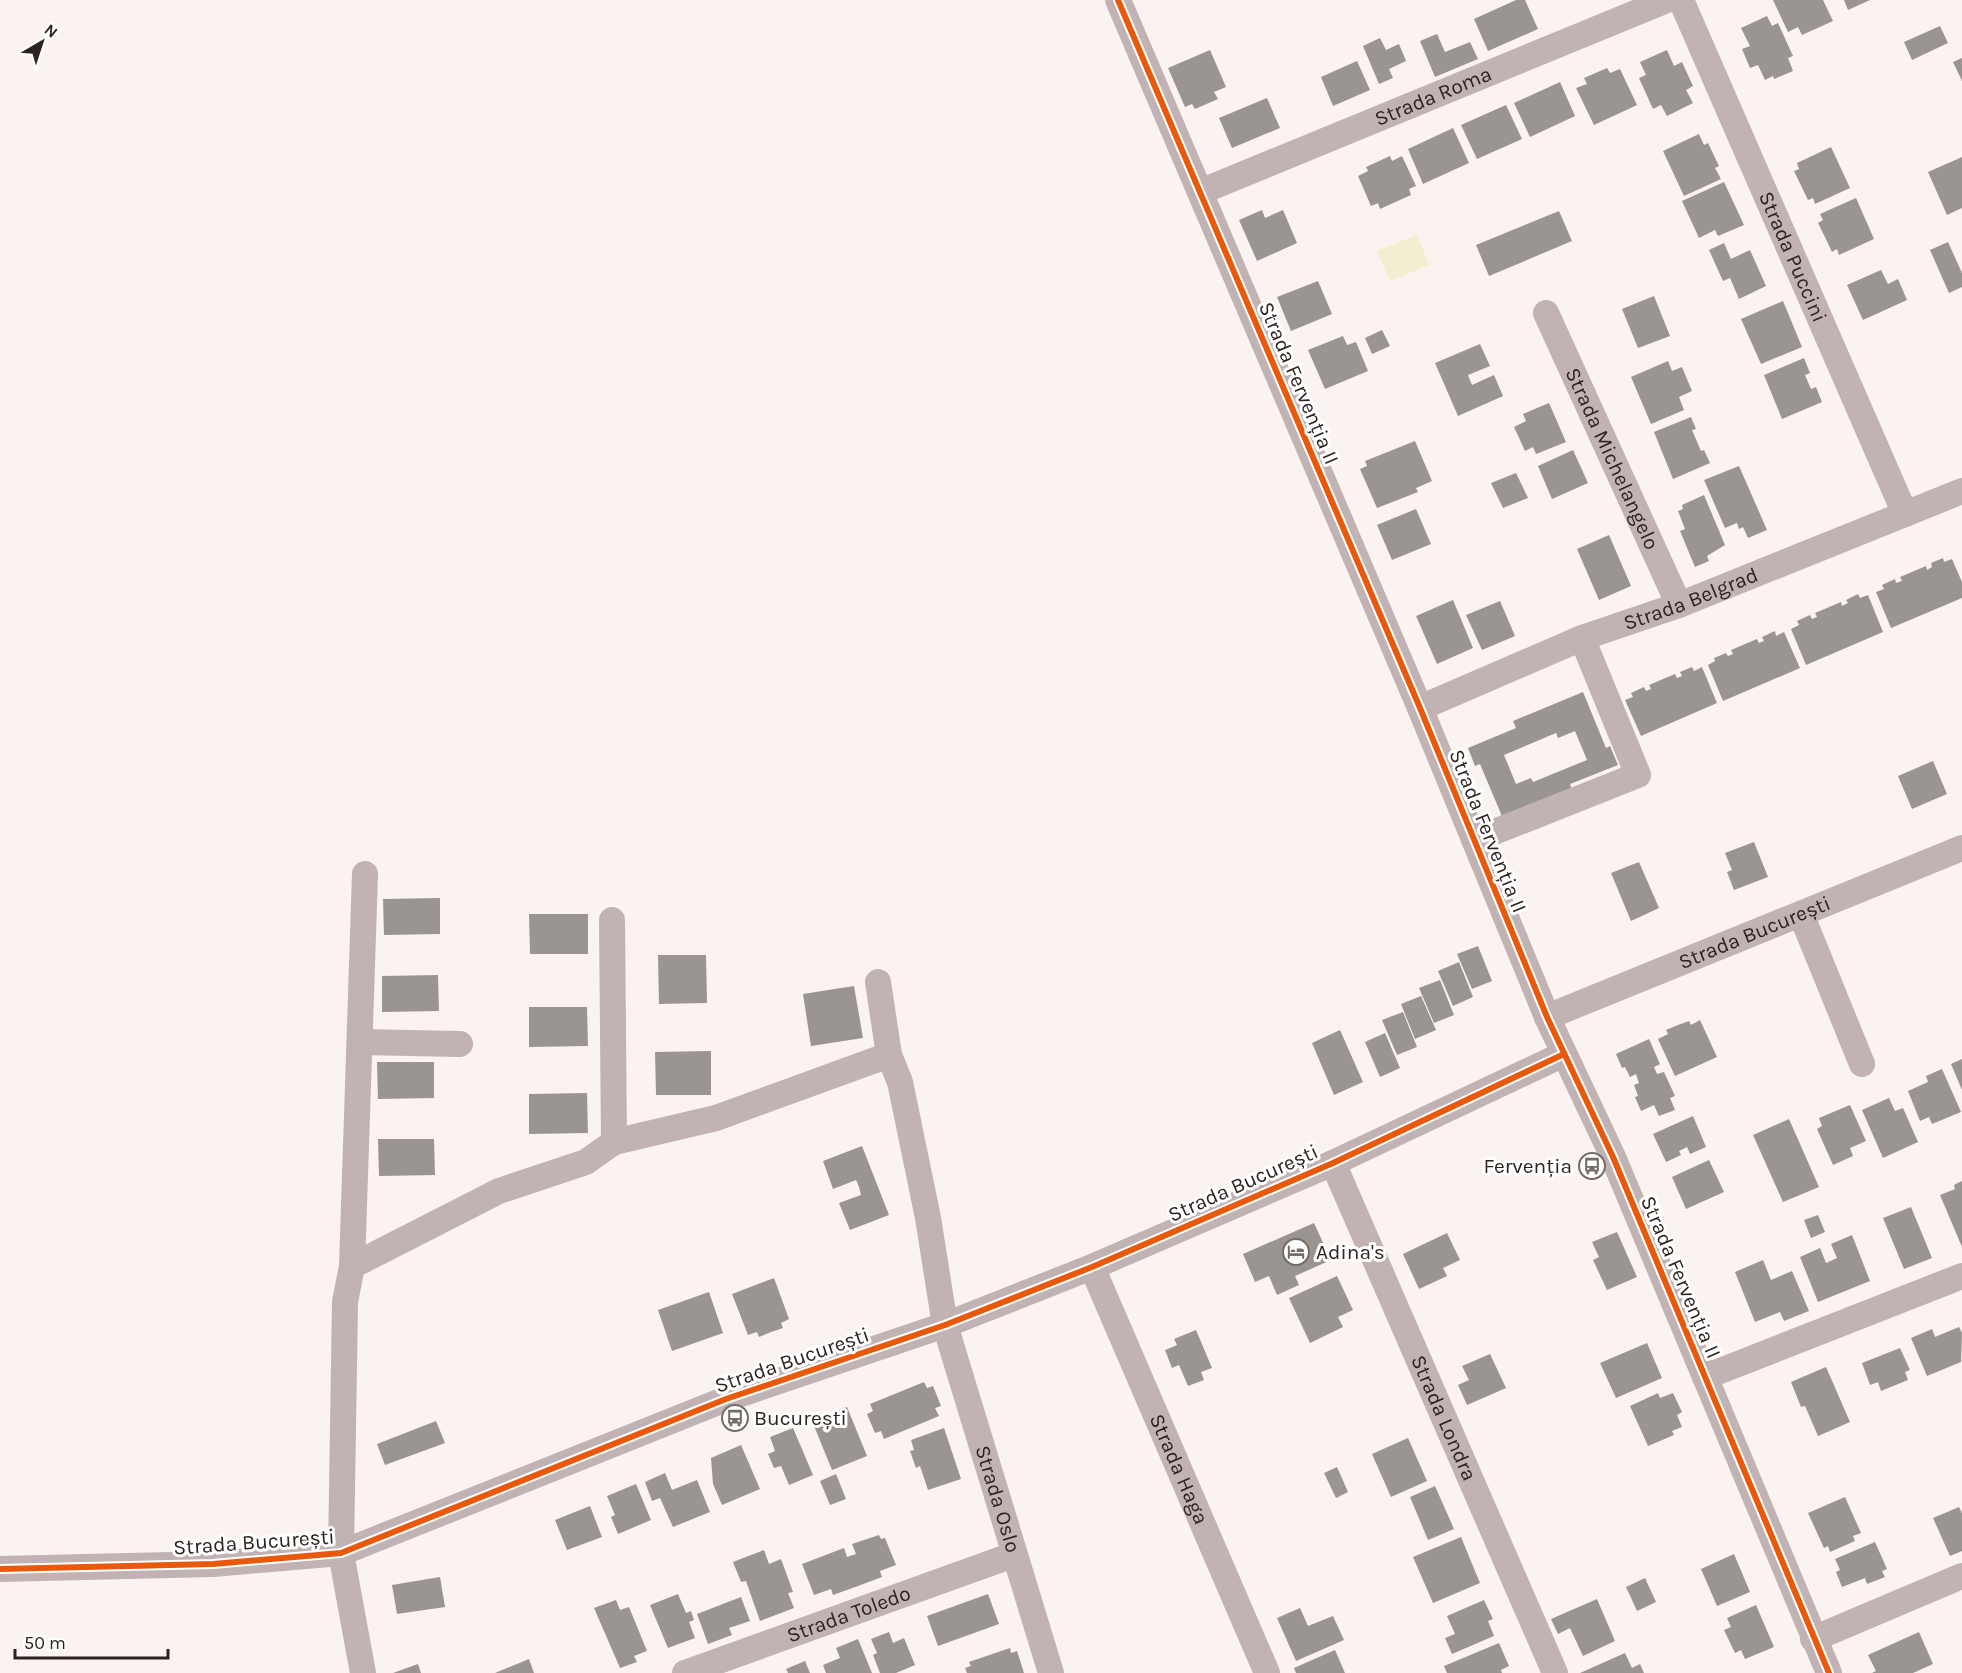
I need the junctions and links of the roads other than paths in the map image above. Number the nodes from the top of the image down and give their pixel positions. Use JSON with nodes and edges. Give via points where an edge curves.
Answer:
{"nodes":[{"id":1,"x":1118,"y":0,"type":"edge"},
{"id":2,"x":1667,"y":0,"type":"edge"},
{"id":3,"x":1681,"y":0,"type":"edge"},
{"id":4,"x":1200,"y":192,"type":"junction"},
{"id":5,"x":1546,"y":313,"type":"dead end"},
{"id":6,"x":1962,"y":491,"type":"edge"},
{"id":7,"x":1905,"y":514,"type":"junction"},
{"id":8,"x":1679,"y":605,"type":"junction"},
{"id":9,"x":1582,"y":638,"type":"junction"},
{"id":10,"x":1420,"y":708,"type":"junction"},
{"id":11,"x":1474,"y":840,"type":"junction"},
{"id":12,"x":1962,"y":848,"type":"edge"},
{"id":13,"x":365,"y":874,"type":"dead end"},
{"id":14,"x":1801,"y":914,"type":"junction"},
{"id":15,"x":612,"y":920,"type":"dead end"},
{"id":16,"x":878,"y":982,"type":"dead end"},
{"id":17,"x":1547,"y":1017,"type":"junction"},
{"id":18,"x":360,"y":1042,"type":"junction"},
{"id":19,"x":460,"y":1044,"type":"dead end"},
{"id":20,"x":1564,"y":1054,"type":"junction"},
{"id":21,"x":890,"y":1055,"type":"junction"},
{"id":22,"x":1862,"y":1064,"type":"dead end"},
{"id":23,"x":614,"y":1142,"type":"junction"},
{"id":24,"x":1333,"y":1162,"type":"junction"},
{"id":25,"x":352,"y":1266,"type":"junction"},
{"id":26,"x":1092,"y":1267,"type":"junction"},
{"id":27,"x":1962,"y":1276,"type":"edge"},
{"id":28,"x":945,"y":1325,"type":"junction"},
{"id":29,"x":1705,"y":1377,"type":"junction"},
{"id":30,"x":341,"y":1554,"type":"junction"},
{"id":31,"x":1013,"y":1556,"type":"junction"},
{"id":32,"x":0,"y":1569,"type":"edge"},
{"id":33,"x":1962,"y":1576,"type":"edge"},
{"id":34,"x":1813,"y":1639,"type":"junction"},
{"id":35,"x":363,"y":1673,"type":"edge"},
{"id":36,"x":685,"y":1673,"type":"edge"},
{"id":37,"x":1051,"y":1673,"type":"edge"},
{"id":38,"x":1267,"y":1673,"type":"edge"},
{"id":39,"x":1555,"y":1673,"type":"edge"},
{"id":40,"x":1829,"y":1673,"type":"edge"}],
"edges":[{"from":1,"to":4,"type":"street","name":"Strada Fervenția II"},
{"from":2,"to":4,"type":"street","name":"Strada Roma"},
{"from":3,"to":7,"type":"street","name":"Strada Puccini"},
{"from":4,"to":10,"type":"street","name":"Strada Fervenția II"},
{"from":5,"to":8,"type":"street","name":"Strada Michelangelo"},
{"from":6,"to":7,"type":"street","name":"Strada Belgrad"},
{"from":7,"to":8,"type":"street","name":"Strada Belgrad"},
{"from":8,"to":9,"type":"street","name":"Strada Belgrad"},
{"from":9,"to":10,"type":"street","name":"Strada Belgrad"},
{"from":9,"to":11,"type":"street","via":[[1638,775]]},
{"from":10,"to":11,"type":"street","name":"Strada Fervenția II"},
{"from":11,"to":17,"type":"street","name":"Strada Fervenția II"},
{"from":12,"to":14,"type":"street","name":"Strada București"},
{"from":13,"to":18,"type":"street"},
{"from":14,"to":17,"type":"street","name":"Strada București"},
{"from":14,"to":22,"type":"street"},
{"from":15,"to":23,"type":"street"},
{"from":16,"to":21,"type":"street","name":"Strada Oslo"},
{"from":17,"to":20,"type":"street","name":"Strada Fervenția II"},
{"from":18,"to":19,"type":"street"},
{"from":18,"to":25,"type":"street"},
{"from":20,"to":24,"type":"street","name":"Strada București"},
{"from":20,"to":29,"type":"street","name":"Strada Fervenția II","via":[[1613,1157]]},
{"from":21,"to":23,"type":"street","via":[[716,1118]]},
{"from":21,"to":28,"type":"street","name":"Strada Oslo","via":[[900,1082],[916,1157]]},
{"from":23,"to":25,"type":"street","via":[[586,1162],[499,1191]]},
{"from":24,"to":26,"type":"street","name":"Strada București"},
{"from":24,"to":39,"type":"street","name":"Strada Londra"},
{"from":25,"to":30,"type":"street","via":[[345,1302]]},
{"from":26,"to":28,"type":"street","name":"Strada București"},
{"from":26,"to":38,"type":"street","name":"Strada Haga"},
{"from":27,"to":29,"type":"street"},
{"from":28,"to":30,"type":"street","name":"Strada București","via":[[726,1400]]},
{"from":28,"to":31,"type":"street","name":"Strada Oslo"},
{"from":29,"to":34,"type":"street","name":"Strada Fervenția II"},
{"from":30,"to":32,"type":"street","name":"Strada București","via":[[213,1564]]},
{"from":30,"to":35,"type":"street"},
{"from":31,"to":36,"type":"street","name":"Strada Toledo"},
{"from":31,"to":37,"type":"street","name":"Strada Oslo"},
{"from":33,"to":34,"type":"street"},
{"from":34,"to":40,"type":"street","name":"Strada Fervenția II"}]}
